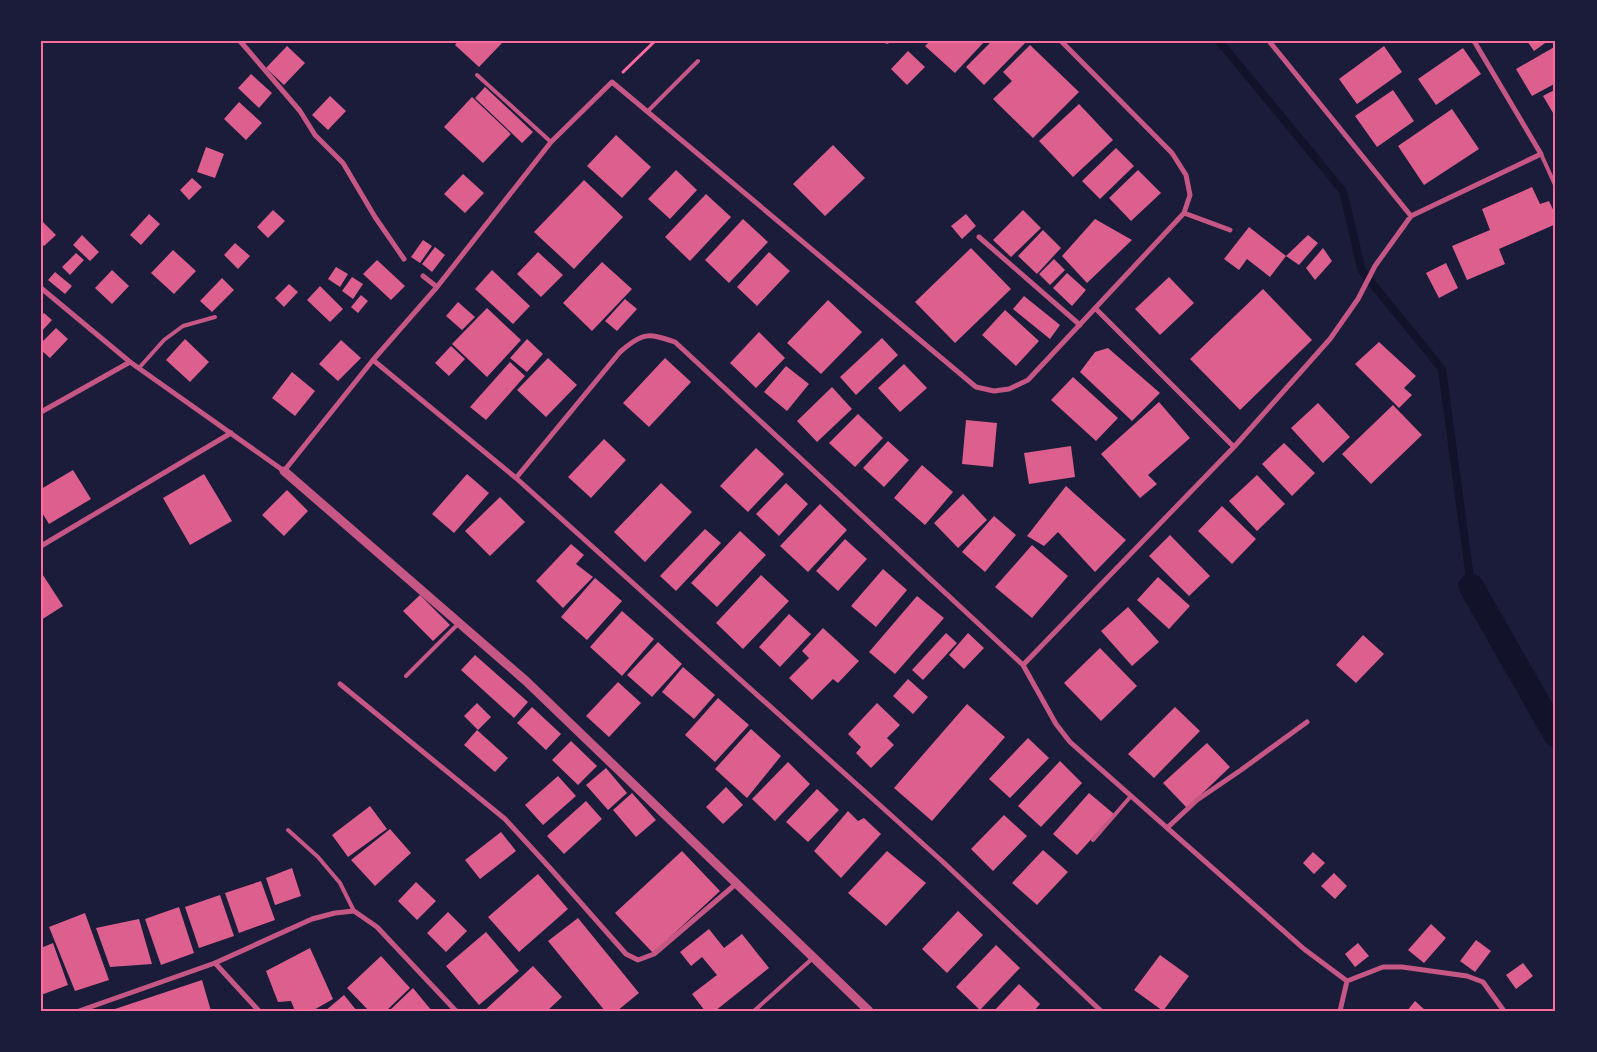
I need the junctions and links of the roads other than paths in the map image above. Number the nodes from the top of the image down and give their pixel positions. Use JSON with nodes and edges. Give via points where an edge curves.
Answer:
{"nodes":[{"id":1,"x":240,"y":41,"type":"edge"},
{"id":2,"x":1061,"y":41,"type":"edge"},
{"id":3,"x":1269,"y":41,"type":"edge"},
{"id":4,"x":1474,"y":41,"type":"edge"},
{"id":5,"x":698,"y":61,"type":"dead end"},
{"id":6,"x":477,"y":75,"type":"dead end"},
{"id":7,"x":648,"y":112,"type":"junction"},
{"id":8,"x":550,"y":142,"type":"junction"},
{"id":9,"x":1541,"y":154,"type":"junction"},
{"id":10,"x":1556,"y":187,"type":"edge"},
{"id":11,"x":1184,"y":214,"type":"junction"},
{"id":12,"x":1411,"y":216,"type":"junction"},
{"id":13,"x":1230,"y":230,"type":"dead end"},
{"id":14,"x":979,"y":236,"type":"dead end"},
{"id":15,"x":404,"y":259,"type":"dead end"},
{"id":16,"x":423,"y":276,"type":"dead end"},
{"id":17,"x":437,"y":286,"type":"junction"},
{"id":18,"x":41,"y":288,"type":"edge"},
{"id":19,"x":1095,"y":308,"type":"junction"},
{"id":20,"x":215,"y":317,"type":"dead end"},
{"id":21,"x":1080,"y":325,"type":"junction"},
{"id":22,"x":373,"y":360,"type":"junction"},
{"id":23,"x":130,"y":362,"type":"junction"},
{"id":24,"x":139,"y":368,"type":"junction"},
{"id":25,"x":41,"y":412,"type":"edge"},
{"id":26,"x":230,"y":433,"type":"junction"},
{"id":27,"x":1234,"y":446,"type":"junction"},
{"id":28,"x":284,"y":471,"type":"junction"},
{"id":29,"x":516,"y":478,"type":"junction"},
{"id":30,"x":41,"y":546,"type":"edge"},
{"id":31,"x":460,"y":623,"type":"junction"},
{"id":32,"x":1023,"y":665,"type":"junction"},
{"id":33,"x":406,"y":676,"type":"dead end"},
{"id":34,"x":340,"y":684,"type":"dead end"},
{"id":35,"x":1307,"y":722,"type":"dead end"},
{"id":36,"x":1131,"y":796,"type":"junction"},
{"id":37,"x":1167,"y":828,"type":"junction"},
{"id":38,"x":288,"y":830,"type":"dead end"},
{"id":39,"x":1093,"y":840,"type":"dead end"},
{"id":40,"x":737,"y":882,"type":"junction"},
{"id":41,"x":354,"y":911,"type":"junction"},
{"id":42,"x":814,"y":957,"type":"junction"},
{"id":43,"x":215,"y":963,"type":"junction"},
{"id":44,"x":1347,"y":981,"type":"junction"},
{"id":45,"x":80,"y":1011,"type":"edge"},
{"id":46,"x":259,"y":1011,"type":"edge"},
{"id":47,"x":456,"y":1011,"type":"edge"},
{"id":48,"x":754,"y":1011,"type":"edge"},
{"id":49,"x":869,"y":1011,"type":"edge"},
{"id":50,"x":1101,"y":1011,"type":"edge"},
{"id":51,"x":1340,"y":1011,"type":"edge"},
{"id":52,"x":1504,"y":1011,"type":"edge"}],
"edges":[{"from":1,"to":15,"type":"street","via":[[300,111],[315,135],[343,164]]},
{"from":2,"to":11,"type":"street","via":[[1172,153],[1186,175],[1190,195]]},
{"from":3,"to":12,"type":"street"},
{"from":4,"to":9,"type":"street"},
{"from":5,"to":7,"type":"lane"},
{"from":6,"to":8,"type":"lane"},
{"from":7,"to":8,"type":"street","via":[[612,82]]},
{"from":7,"to":21,"type":"street","via":[[976,388],[1009,389],[1028,380]]},
{"from":8,"to":17,"type":"street"},
{"from":9,"to":10,"type":"lane"},
{"from":9,"to":12,"type":"street"},
{"from":11,"to":13,"type":"street"},
{"from":11,"to":19,"type":"street"},
{"from":12,"to":27,"type":"street","via":[[1375,266],[1358,299],[1330,339]]},
{"from":14,"to":21,"type":"street"},
{"from":16,"to":17,"type":"street"},
{"from":17,"to":22,"type":"street"},
{"from":18,"to":23,"type":"street"},
{"from":19,"to":21,"type":"street"},
{"from":19,"to":27,"type":"street"},
{"from":20,"to":24,"type":"lane","via":[[183,326],[164,340]]},
{"from":22,"to":28,"type":"street"},
{"from":22,"to":29,"type":"street"},
{"from":23,"to":24,"type":"street"},
{"from":23,"to":25,"type":"street"},
{"from":24,"to":26,"type":"street"},
{"from":26,"to":28,"type":"street"},
{"from":26,"to":30,"type":"street"},
{"from":27,"to":32,"type":"street"},
{"from":28,"to":31,"type":"street"},
{"from":29,"to":32,"type":"street","via":[[620,352],[635,339],[654,335],[675,342]]},
{"from":29,"to":50,"type":"street","via":[[943,862]]},
{"from":31,"to":33,"type":"lane"},
{"from":31,"to":40,"type":"street","via":[[526,681]]},
{"from":32,"to":36,"type":"street","via":[[1056,724],[1070,742]]},
{"from":34,"to":40,"type":"street","via":[[505,819],[626,954],[638,960],[654,954]]},
{"from":35,"to":37,"type":"street","via":[[1197,800]]},
{"from":36,"to":37,"type":"street"},
{"from":36,"to":39,"type":"lane"},
{"from":37,"to":44,"type":"street","via":[[1304,949]]},
{"from":38,"to":41,"type":"lane","via":[[318,857],[340,883]]},
{"from":40,"to":42,"type":"street"},
{"from":41,"to":43,"type":"street","via":[[312,919]]},
{"from":41,"to":47,"type":"street","via":[[377,927]]},
{"from":42,"to":48,"type":"lane"},
{"from":42,"to":49,"type":"street"},
{"from":43,"to":45,"type":"street"},
{"from":43,"to":46,"type":"street"},
{"from":44,"to":51,"type":"street"},
{"from":44,"to":52,"type":"street","via":[[1383,967],[1468,976],[1483,982]]}]}
